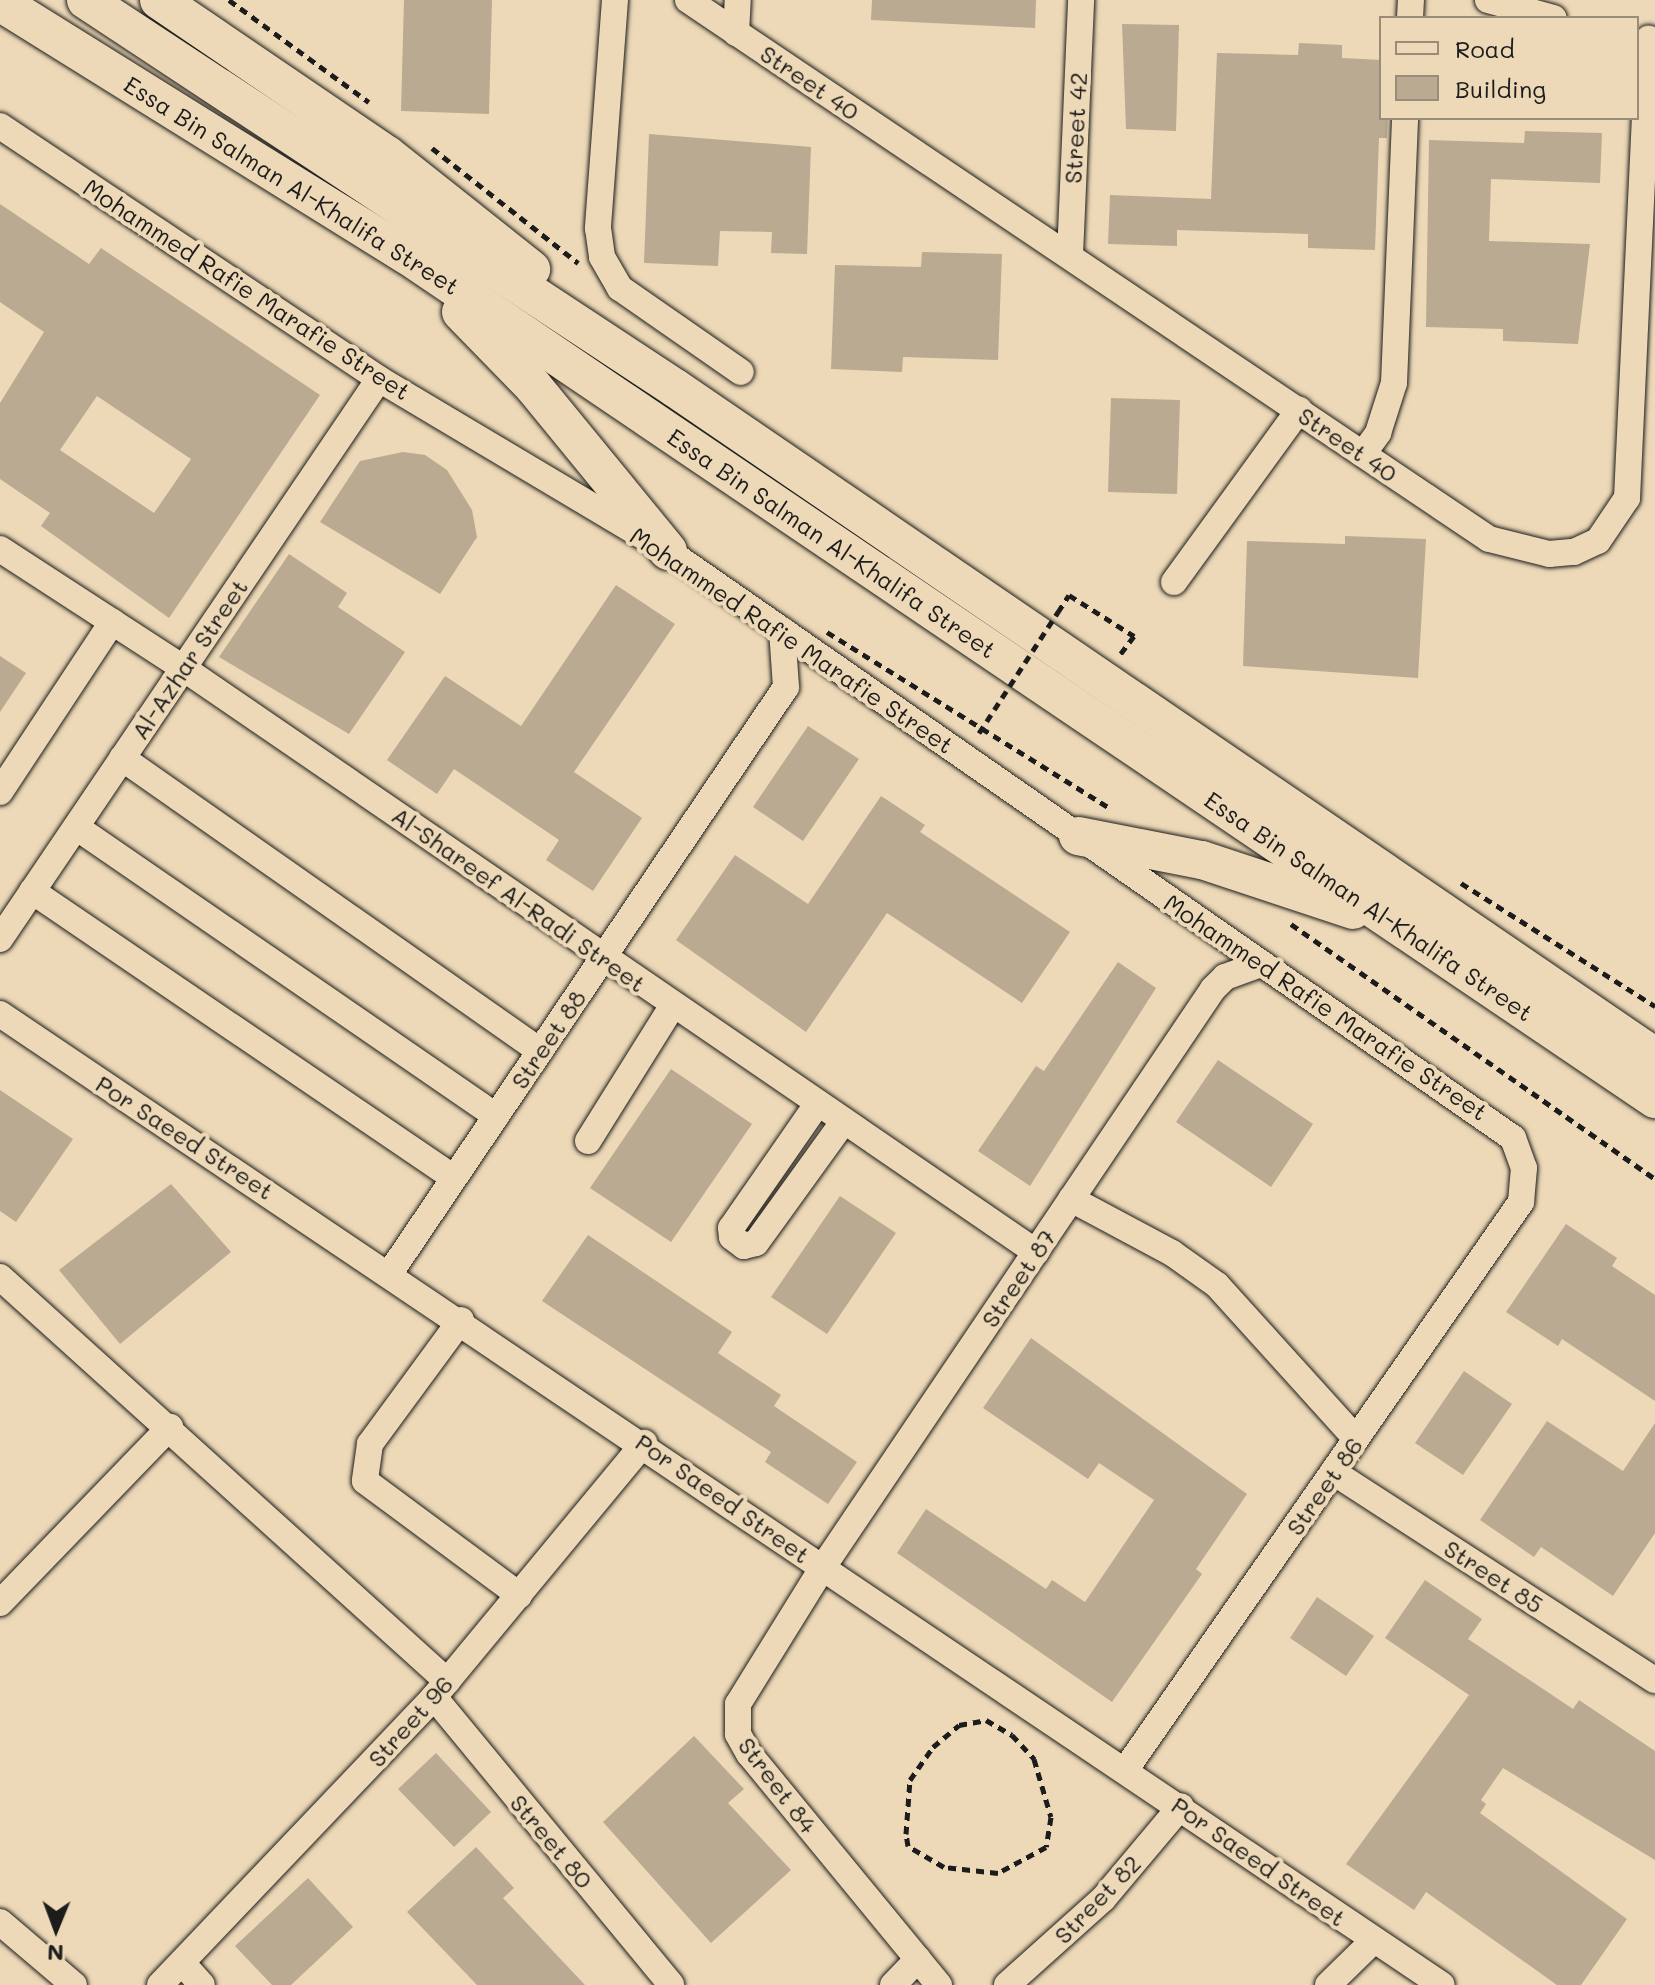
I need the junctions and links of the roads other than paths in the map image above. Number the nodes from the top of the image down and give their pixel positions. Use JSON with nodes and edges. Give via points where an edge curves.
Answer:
{"nodes":[{"id":1,"x":86,"y":0,"type":"edge"},
{"id":2,"x":159,"y":0,"type":"edge"},
{"id":3,"x":615,"y":0,"type":"edge"},
{"id":4,"x":688,"y":0,"type":"edge"},
{"id":5,"x":738,"y":0,"type":"edge"},
{"id":6,"x":1081,"y":0,"type":"edge"},
{"id":7,"x":1488,"y":0,"type":"edge"},
{"id":8,"x":0,"y":2,"type":"edge"},
{"id":9,"x":1547,"y":16,"type":"edge"},
{"id":10,"x":736,"y":33,"type":"junction"},
{"id":11,"x":1647,"y":39,"type":"edge"},
{"id":12,"x":1405,"y":120,"type":"edge"},
{"id":13,"x":0,"y":126,"type":"edge"},
{"id":14,"x":407,"y":255,"type":"junction"},
{"id":15,"x":1070,"y":255,"type":"junction"},
{"id":16,"x":1647,"y":289,"type":"edge"},
{"id":17,"x":741,"y":372,"type":"dead end"},
{"id":18,"x":379,"y":379,"type":"junction"},
{"id":19,"x":675,"y":388,"type":"junction"},
{"id":20,"x":1299,"y":410,"type":"junction"},
{"id":21,"x":1363,"y":454,"type":"junction"},
{"id":22,"x":0,"y":549,"type":"edge"},
{"id":23,"x":668,"y":551,"type":"junction"},
{"id":24,"x":1174,"y":582,"type":"dead end"},
{"id":25,"x":112,"y":622,"type":"junction"},
{"id":26,"x":782,"y":630,"type":"junction"},
{"id":27,"x":183,"y":668,"type":"junction"},
{"id":28,"x":839,"y":671,"type":"junction"},
{"id":29,"x":786,"y":687,"type":"junction"},
{"id":30,"x":122,"y":758,"type":"junction"},
{"id":31,"x":0,"y":792,"type":"edge"},
{"id":32,"x":76,"y":827,"type":"junction"},
{"id":33,"x":1078,"y":836,"type":"junction"},
{"id":34,"x":32,"y":891,"type":"junction"},
{"id":35,"x":1398,"y":926,"type":"junction"},
{"id":36,"x":1214,"y":935,"type":"junction"},
{"id":37,"x":0,"y":939,"type":"edge"},
{"id":38,"x":603,"y":957,"type":"junction"},
{"id":39,"x":1258,"y":965,"type":"junction"},
{"id":40,"x":1213,"y":989,"type":"junction"},
{"id":41,"x":673,"y":1005,"type":"junction"},
{"id":42,"x":0,"y":1014,"type":"edge"},
{"id":43,"x":540,"y":1051,"type":"junction"},
{"id":44,"x":1655,"y":1057,"type":"edge"},
{"id":45,"x":1655,"y":1099,"type":"edge"},
{"id":46,"x":818,"y":1103,"type":"junction"},
{"id":47,"x":496,"y":1116,"type":"junction"},
{"id":48,"x":844,"y":1121,"type":"junction"},
{"id":49,"x":588,"y":1141,"type":"dead end"},
{"id":50,"x":454,"y":1178,"type":"junction"},
{"id":51,"x":1071,"y":1199,"type":"junction"},
{"id":52,"x":1521,"y":1202,"type":"joint"},
{"id":53,"x":1036,"y":1252,"type":"junction"},
{"id":54,"x":390,"y":1273,"type":"junction"},
{"id":55,"x":0,"y":1277,"type":"edge"},
{"id":56,"x":461,"y":1320,"type":"junction"},
{"id":57,"x":170,"y":1427,"type":"junction"},
{"id":58,"x":1356,"y":1439,"type":"junction"},
{"id":59,"x":644,"y":1443,"type":"junction"},
{"id":60,"x":1333,"y":1472,"type":"junction"},
{"id":61,"x":823,"y":1567,"type":"junction"},
{"id":62,"x":519,"y":1595,"type":"junction"},
{"id":63,"x":0,"y":1603,"type":"edge"},
{"id":64,"x":1655,"y":1680,"type":"edge"},
{"id":65,"x":440,"y":1689,"type":"junction"},
{"id":66,"x":1126,"y":1769,"type":"junction"},
{"id":67,"x":1181,"y":1806,"type":"junction"},
{"id":68,"x":0,"y":1922,"type":"edge"},
{"id":69,"x":1374,"y":1940,"type":"junction"},
{"id":70,"x":918,"y":1959,"type":"junction"},
{"id":71,"x":183,"y":1964,"type":"junction"},
{"id":72,"x":74,"y":1985,"type":"edge"},
{"id":73,"x":160,"y":1985,"type":"edge"},
{"id":74,"x":202,"y":1985,"type":"edge"},
{"id":75,"x":671,"y":1985,"type":"edge"},
{"id":76,"x":893,"y":1985,"type":"edge"},
{"id":77,"x":939,"y":1985,"type":"edge"},
{"id":78,"x":1007,"y":1985,"type":"edge"},
{"id":79,"x":1328,"y":1985,"type":"edge"},
{"id":80,"x":1442,"y":1985,"type":"edge"}],
"edges":[{"from":1,"to":19,"type":"highway","name":"Essa Bin Salman Al-Khalifa Street"},
{"from":2,"to":19,"type":"highway","via":[[387,155]]},
{"from":3,"to":17,"type":"street","via":[[598,228],[602,257],[620,288]]},
{"from":4,"to":10,"type":"street","name":"Street 40"},
{"from":5,"to":10,"type":"street"},
{"from":6,"to":15,"type":"street","name":"Street 42"},
{"from":7,"to":9,"type":"street"},
{"from":8,"to":14,"type":"highway","name":"Essa Bin Salman Al-Khalifa Street"},
{"from":10,"to":15,"type":"street","name":"Street 40"},
{"from":11,"to":16,"type":"street","name":"Street 40"},
{"from":12,"to":21,"type":"street","via":[[1394,383],[1378,433]]},
{"from":13,"to":18,"type":"street","name":"Mohammed Rafie Marafie Street"},
{"from":14,"to":23,"type":"highway","via":[[533,386]]},
{"from":14,"to":35,"type":"highway","name":"Essa Bin Salman Al-Khalifa Street"},
{"from":15,"to":20,"type":"street","name":"Street 40"},
{"from":16,"to":21,"type":"street","name":"Street 40","via":[[1630,481],[1622,510],[1598,541],[1563,554],[1503,546]]},
{"from":18,"to":23,"type":"street","name":"Mohammed Rafie Marafie Street"},
{"from":18,"to":27,"type":"street","name":"Al-Azhar Street"},
{"from":19,"to":44,"type":"highway","name":"Essa Bin Salman Al-Khalifa Street"},
{"from":20,"to":21,"type":"street","name":"Street 40"},
{"from":20,"to":24,"type":"street"},
{"from":22,"to":25,"type":"street","name":"Al-Shareef Al-Radi Street"},
{"from":23,"to":26,"type":"street","name":"Mohammed Rafie Marafie Street"},
{"from":25,"to":27,"type":"street","name":"Al-Shareef Al-Radi Street"},
{"from":25,"to":31,"type":"street"},
{"from":26,"to":28,"type":"street","name":"Mohammed Rafie Marafie Street"},
{"from":26,"to":29,"type":"street"},
{"from":27,"to":30,"type":"street","name":"Al-Azhar Street"},
{"from":27,"to":38,"type":"street","name":"Al-Shareef Al-Radi Street"},
{"from":28,"to":29,"type":"street"},
{"from":28,"to":33,"type":"street","name":"Mohammed Rafie Marafie Street"},
{"from":29,"to":38,"type":"street","name":"Street 88"},
{"from":30,"to":32,"type":"street","name":"Al-Azhar Street"},
{"from":30,"to":43,"type":"street"},
{"from":32,"to":34,"type":"street","name":"Al-Azhar Street"},
{"from":32,"to":47,"type":"street"},
{"from":33,"to":35,"type":"highway","via":[[1202,860]]},
{"from":33,"to":36,"type":"street","name":"Mohammed Rafie Marafie Street"},
{"from":34,"to":37,"type":"street","name":"Al-Azhar Street"},
{"from":34,"to":50,"type":"street"},
{"from":35,"to":45,"type":"highway","name":"Essa Bin Salman Al-Khalifa Street"},
{"from":36,"to":39,"type":"street","name":"Mohammed Rafie Marafie Street"},
{"from":36,"to":40,"type":"street"},
{"from":38,"to":41,"type":"street","name":"Al-Shareef Al-Radi Street"},
{"from":38,"to":43,"type":"street","name":"Street 88"},
{"from":39,"to":40,"type":"street","name":"Street 87"},
{"from":39,"to":52,"type":"street","name":"Mohammed Rafie Marafie Street","via":[[1506,1129],[1523,1160]]},
{"from":40,"to":51,"type":"street","name":"Street 87"},
{"from":41,"to":46,"type":"street","name":"Al-Shareef Al-Radi Street"},
{"from":41,"to":49,"type":"street"},
{"from":42,"to":54,"type":"street","name":"Por Saeed Street"},
{"from":43,"to":47,"type":"street","name":"Street 88"},
{"from":46,"to":48,"type":"street","name":"Al-Shareef Al-Radi Street"},
{"from":46,"to":48,"type":"street","via":[[731,1228],[732,1237],[744,1246],[756,1243]]},
{"from":47,"to":50,"type":"street","name":"Street 88"},
{"from":48,"to":53,"type":"street","name":"Al-Shareef Al-Radi Street"},
{"from":50,"to":54,"type":"street","name":"Street 88"},
{"from":51,"to":53,"type":"street","name":"Street 87"},
{"from":51,"to":58,"type":"street","via":[[1172,1253],[1217,1285]]},
{"from":52,"to":58,"type":"street","name":"Street 86"},
{"from":53,"to":61,"type":"street","name":"Street 87"},
{"from":54,"to":56,"type":"street","name":"Por Saeed Street"},
{"from":55,"to":57,"type":"street","name":"Street 80"},
{"from":56,"to":59,"type":"street","name":"Por Saeed Street"},
{"from":56,"to":62,"type":"street","via":[[370,1444],[365,1481]]},
{"from":57,"to":63,"type":"street"},
{"from":57,"to":65,"type":"street","name":"Street 80"},
{"from":58,"to":60,"type":"street","name":"Street 86"},
{"from":59,"to":61,"type":"street","name":"Por Saeed Street"},
{"from":59,"to":62,"type":"street","name":"Street 96"},
{"from":60,"to":64,"type":"street","name":"Street 85"},
{"from":60,"to":66,"type":"street","name":"Street 86"},
{"from":61,"to":66,"type":"street","name":"Por Saeed Street"},
{"from":61,"to":70,"type":"street","name":"Street 84","via":[[747,1683],[736,1714],[738,1734]]},
{"from":62,"to":65,"type":"street","name":"Street 96"},
{"from":65,"to":71,"type":"street","name":"Street 96"},
{"from":65,"to":75,"type":"street","name":"Street 80"},
{"from":66,"to":67,"type":"street","name":"Por Saeed Street"},
{"from":67,"to":69,"type":"street","name":"Por Saeed Street"},
{"from":67,"to":78,"type":"street","name":"Street 82","via":[[1103,1899]]},
{"from":68,"to":72,"type":"street"},
{"from":69,"to":79,"type":"street"},
{"from":69,"to":80,"type":"street","name":"Por Saeed Street"},
{"from":70,"to":76,"type":"street"},
{"from":70,"to":77,"type":"street","name":"Street 84"},
{"from":71,"to":73,"type":"street","name":"Street 96"},
{"from":71,"to":74,"type":"street"}]}
